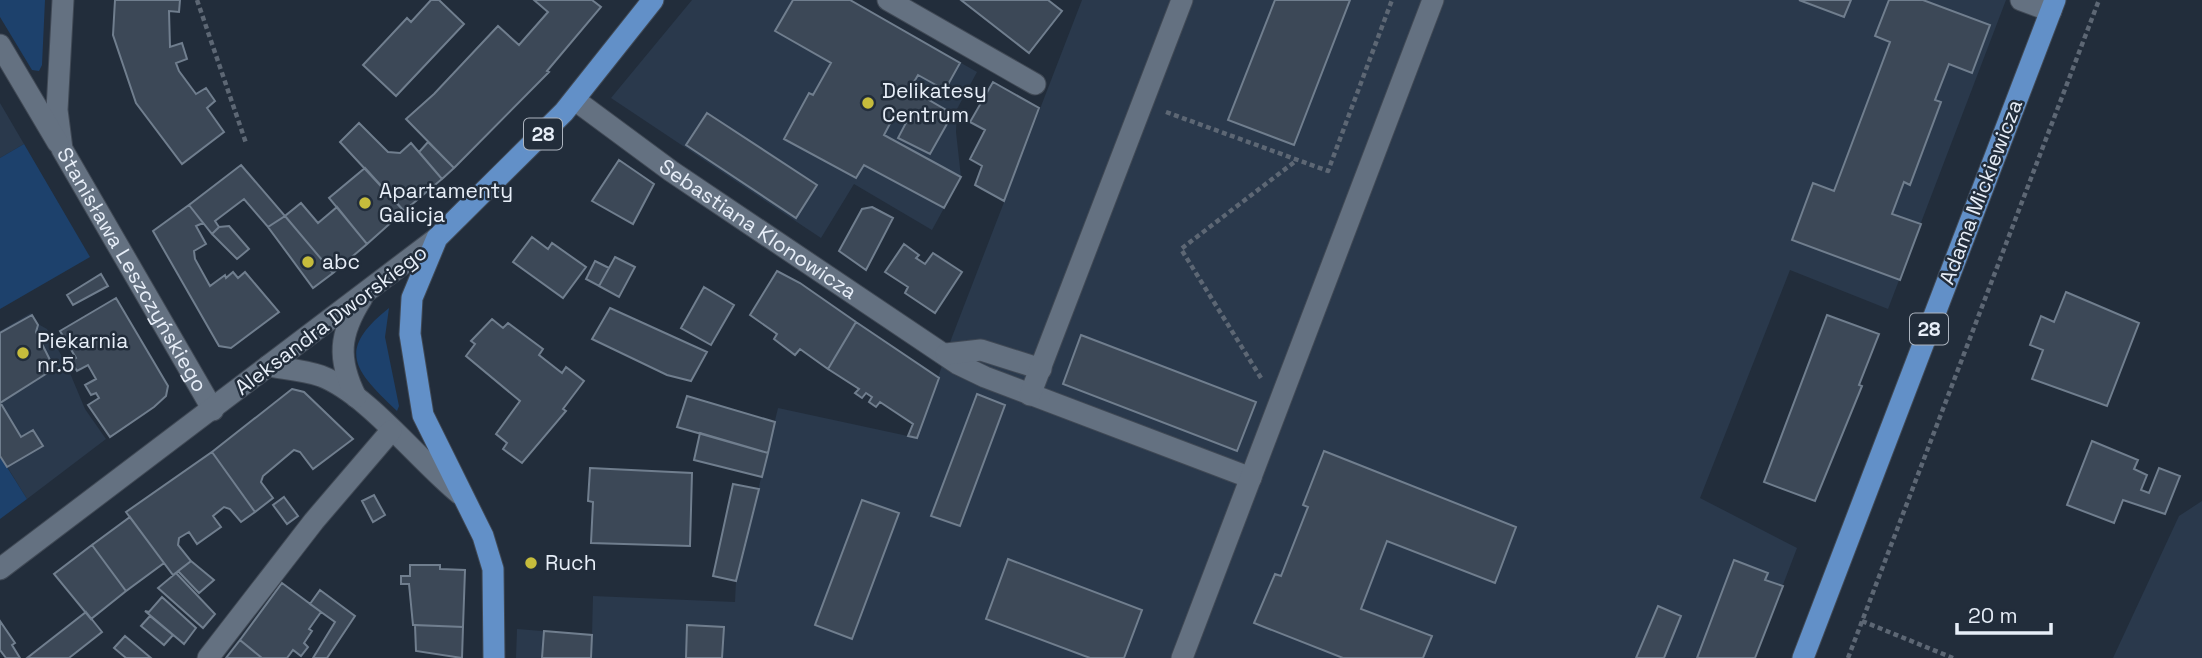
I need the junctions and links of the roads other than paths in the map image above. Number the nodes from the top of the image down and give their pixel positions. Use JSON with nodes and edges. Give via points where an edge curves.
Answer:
{"nodes":[{"id":1,"x":63,"y":0,"type":"edge"},
{"id":2,"x":653,"y":0,"type":"edge"},
{"id":3,"x":888,"y":0,"type":"edge"},
{"id":4,"x":1182,"y":0,"type":"edge"},
{"id":5,"x":1433,"y":0,"type":"edge"},
{"id":6,"x":2021,"y":0,"type":"edge"},
{"id":7,"x":2053,"y":6,"type":"edge"},
{"id":8,"x":0,"y":45,"type":"edge"},
{"id":9,"x":1035,"y":84,"type":"dead end"},
{"id":10,"x":575,"y":100,"type":"junction"},
{"id":11,"x":62,"y":149,"type":"junction"},
{"id":12,"x":437,"y":239,"type":"junction"},
{"id":13,"x":367,"y":290,"type":"junction"},
{"id":14,"x":946,"y":354,"type":"junction"},
{"id":15,"x":268,"y":366,"type":"junction"},
{"id":16,"x":1041,"y":369,"type":"junction"},
{"id":17,"x":1030,"y":395,"type":"junction"},
{"id":18,"x":356,"y":397,"type":"junction"},
{"id":19,"x":213,"y":410,"type":"junction"},
{"id":20,"x":391,"y":431,"type":"junction"},
{"id":21,"x":1251,"y":478,"type":"junction"},
{"id":22,"x":460,"y":494,"type":"junction"},
{"id":23,"x":0,"y":569,"type":"edge"},
{"id":24,"x":208,"y":658,"type":"edge"},
{"id":25,"x":494,"y":658,"type":"edge"},
{"id":26,"x":1182,"y":658,"type":"edge"},
{"id":27,"x":1803,"y":658,"type":"edge"}],
"edges":[{"from":1,"to":11,"type":"street","name":"Stanisława Leszczyńskiego","via":[[57,110]]},
{"from":2,"to":10,"type":"main road","name":"Aleksandra Dworskiego","number":"28"},
{"from":3,"to":9,"type":"street"},
{"from":4,"to":16,"type":"street"},
{"from":5,"to":21,"type":"street"},
{"from":6,"to":7,"type":"street"},
{"from":7,"to":27,"type":"main road","name":"Adama Mickiewicza","number":"28"},
{"from":8,"to":11,"type":"street"},
{"from":10,"to":12,"type":"main road","name":"Aleksandra Dworskiego","number":"28"},
{"from":10,"to":14,"type":"street","name":"Sebastiana Klonowicza","via":[[702,192]]},
{"from":11,"to":19,"type":"street","name":"Stanisława Leszczyńskiego"},
{"from":12,"to":13,"type":"street","name":"Aleksandra Dworskiego"},
{"from":12,"to":22,"type":"main road","number":"28","via":[[412,298],[410,334],[424,415]]},
{"from":13,"to":15,"type":"street","name":"Aleksandra Dworskiego"},
{"from":13,"to":18,"type":"street","via":[[347,330],[342,353],[343,371]]},
{"from":14,"to":16,"type":"street","via":[[981,350]]},
{"from":14,"to":17,"type":"street","name":"Sebastiana Klonowicza","via":[[985,377]]},
{"from":15,"to":18,"type":"street","via":[[324,377]]},
{"from":15,"to":19,"type":"street","name":"Aleksandra Dworskiego"},
{"from":16,"to":17,"type":"street"},
{"from":17,"to":21,"type":"street","name":"Sebastiana Klonowicza"},
{"from":18,"to":20,"type":"street"},
{"from":19,"to":23,"type":"street","name":"Aleksandra Dworskiego"},
{"from":20,"to":22,"type":"street"},
{"from":20,"to":24,"type":"street"},
{"from":21,"to":26,"type":"street"},
{"from":22,"to":25,"type":"main road","number":"28","via":[[483,537],[493,569]]}]}
